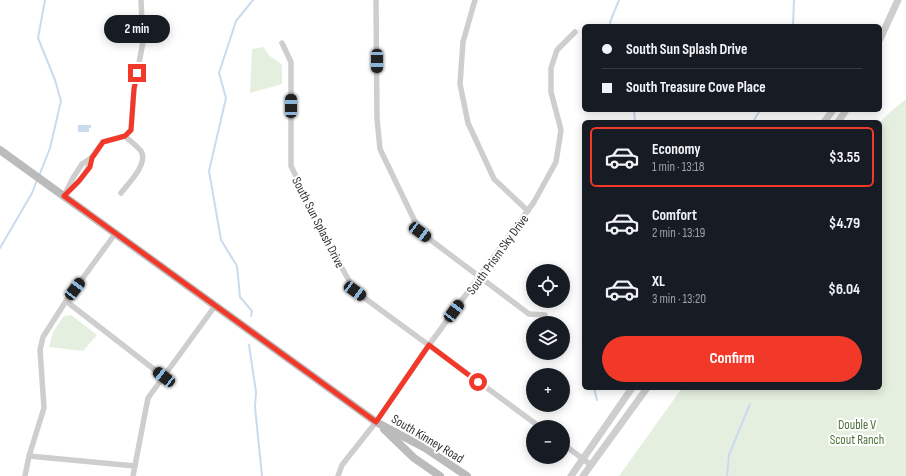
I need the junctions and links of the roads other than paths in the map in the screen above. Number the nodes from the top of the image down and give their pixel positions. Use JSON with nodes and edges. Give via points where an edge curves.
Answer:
{"nodes":[{"id":1,"x":141,"y":0,"type":"edge"},
{"id":2,"x":376,"y":0,"type":"edge"},
{"id":3,"x":475,"y":0,"type":"edge"},
{"id":4,"x":898,"y":0,"type":"edge"},
{"id":5,"x":575,"y":32,"type":"dead end"},
{"id":6,"x":882,"y":35,"type":"edge"},
{"id":7,"x":282,"y":43,"type":"dead end"},
{"id":8,"x":125,"y":136,"type":"junction"},
{"id":9,"x":0,"y":150,"type":"edge"},
{"id":10,"x":121,"y":193,"type":"dead end"},
{"id":11,"x":64,"y":196,"type":"junction"},
{"id":12,"x":528,"y":211,"type":"junction"},
{"id":13,"x":115,"y":234,"type":"junction"},
{"id":14,"x":480,"y":277,"type":"junction"},
{"id":15,"x":66,"y":301,"type":"junction"},
{"id":16,"x":215,"y":306,"type":"junction"},
{"id":17,"x":545,"y":314,"type":"dead end"},
{"id":18,"x":429,"y":345,"type":"junction"},
{"id":19,"x":164,"y":377,"type":"junction"},
{"id":20,"x":631,"y":390,"type":"edge"},
{"id":21,"x":646,"y":390,"type":"edge"},
{"id":22,"x":531,"y":420,"type":"edge"},
{"id":23,"x":376,"y":422,"type":"junction"},
{"id":24,"x":570,"y":449,"type":"edge"},
{"id":25,"x":29,"y":456,"type":"junction"},
{"id":26,"x":584,"y":459,"type":"junction"},
{"id":27,"x":592,"y":465,"type":"junction"},
{"id":28,"x":135,"y":466,"type":"junction"},
{"id":29,"x":25,"y":476,"type":"edge"},
{"id":30,"x":134,"y":476,"type":"edge"},
{"id":31,"x":338,"y":476,"type":"edge"},
{"id":32,"x":440,"y":476,"type":"edge"},
{"id":33,"x":467,"y":476,"type":"edge"},
{"id":34,"x":572,"y":476,"type":"edge"},
{"id":35,"x":583,"y":476,"type":"edge"}],
"edges":[{"from":1,"to":8,"type":"street","via":[[143,42],[134,89],[131,130]]},
{"from":2,"to":14,"type":"street","via":[[377,120],[380,149],[420,232]]},
{"from":3,"to":12,"type":"street","via":[[463,42],[460,84],[468,124],[494,179]]},
{"from":4,"to":6,"type":"street"},
{"from":5,"to":12,"type":"street","name":"South Prism Sky Drive","via":[[557,50],[551,68],[551,92],[561,130],[556,162]]},
{"from":7,"to":18,"type":"street","name":"South Sun Splash Drive","via":[[290,62],[291,166],[355,291]]},
{"from":8,"to":10,"type":"street","via":[[141,151],[143,164]]},
{"from":8,"to":11,"type":"street","via":[[103,142],[92,158],[90,167]]},
{"from":9,"to":11,"type":"main road","name":"South Kinney Road"},
{"from":11,"to":13,"type":"main road","name":"South Kinney Road"},
{"from":12,"to":14,"type":"street","name":"South Prism Sky Drive"},
{"from":13,"to":15,"type":"street"},
{"from":13,"to":16,"type":"main road","name":"South Kinney Road"},
{"from":14,"to":17,"type":"street","via":[[529,314]]},
{"from":14,"to":18,"type":"street","name":"South Prism Sky Drive"},
{"from":15,"to":19,"type":"street"},
{"from":15,"to":25,"type":"street","via":[[43,337],[40,350],[44,408]]},
{"from":16,"to":19,"type":"street"},
{"from":16,"to":23,"type":"main road","name":"South Kinney Road"},
{"from":18,"to":22,"type":"street","name":"South Sun Splash Drive"},
{"from":18,"to":23,"type":"street","name":"South Prism Sky Drive"},
{"from":19,"to":28,"type":"street","via":[[148,398]]},
{"from":20,"to":26,"type":"street"},
{"from":21,"to":27,"type":"street"},
{"from":23,"to":31,"type":"street","name":"South Prism Sky Drive","via":[[342,465]]},
{"from":23,"to":32,"type":"main road","name":"South Kinney Road","via":[[414,458]]},
{"from":23,"to":33,"type":"main road","name":"South Kinney Road","via":[[426,448]]},
{"from":24,"to":26,"type":"street"},
{"from":25,"to":28,"type":"street"},
{"from":25,"to":29,"type":"street"},
{"from":26,"to":27,"type":"street"},
{"from":26,"to":34,"type":"street"},
{"from":27,"to":35,"type":"street"},
{"from":28,"to":30,"type":"street"}]}
